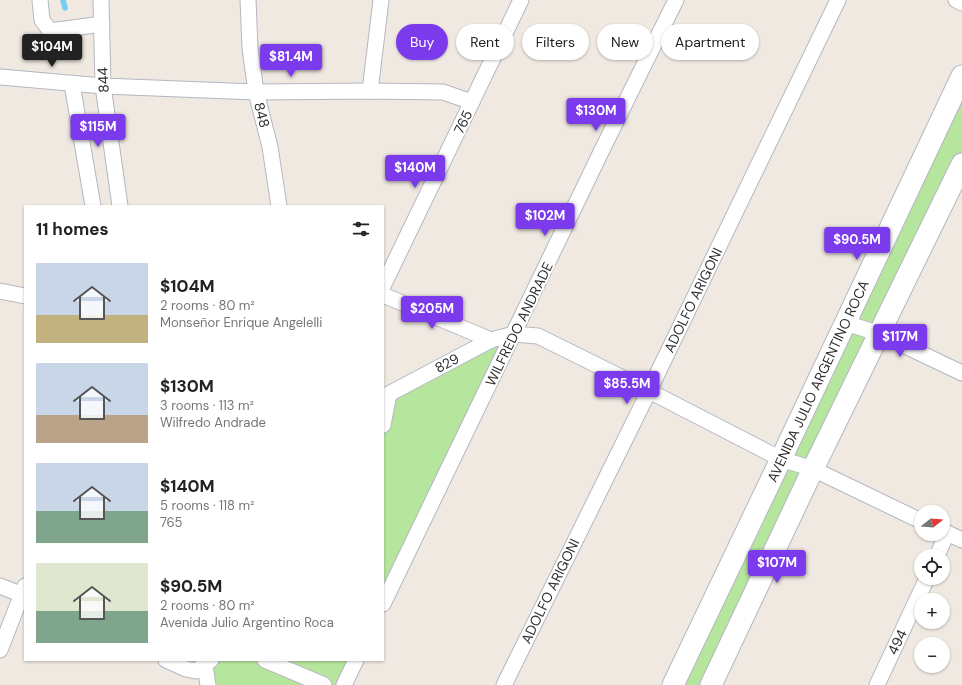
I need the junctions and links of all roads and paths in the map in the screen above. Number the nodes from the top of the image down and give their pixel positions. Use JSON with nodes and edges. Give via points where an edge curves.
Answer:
{"nodes":[{"id":1,"x":40,"y":0,"type":"edge"},
{"id":2,"x":101,"y":0,"type":"edge"},
{"id":3,"x":248,"y":0,"type":"edge"},
{"id":4,"x":381,"y":0,"type":"edge"},
{"id":5,"x":521,"y":0,"type":"edge"},
{"id":6,"x":676,"y":0,"type":"edge"},
{"id":7,"x":838,"y":0,"type":"edge"},
{"id":8,"x":956,"y":0,"type":"edge"},
{"id":9,"x":962,"y":3,"type":"edge"},
{"id":10,"x":102,"y":24,"type":"junction"},
{"id":11,"x":962,"y":76,"type":"edge"},
{"id":12,"x":0,"y":77,"type":"edge"},
{"id":13,"x":72,"y":84,"type":"junction"},
{"id":14,"x":102,"y":86,"type":"junction"},
{"id":15,"x":370,"y":91,"type":"junction"},
{"id":16,"x":256,"y":92,"type":"junction"},
{"id":17,"x":472,"y":102,"type":"junction"},
{"id":18,"x":962,"y":164,"type":"edge"},
{"id":19,"x":93,"y":205,"type":"edge"},
{"id":20,"x":120,"y":205,"type":"edge"},
{"id":21,"x":279,"y":205,"type":"edge"},
{"id":22,"x":384,"y":284,"type":"edge"},
{"id":23,"x":0,"y":291,"type":"edge"},
{"id":24,"x":384,"y":295,"type":"edge"},
{"id":25,"x":24,"y":296,"type":"edge"},
{"id":26,"x":846,"y":323,"type":"junction"},
{"id":27,"x":514,"y":334,"type":"junction"},
{"id":28,"x":880,"y":334,"type":"junction"},
{"id":29,"x":491,"y":340,"type":"junction"},
{"id":30,"x":962,"y":373,"type":"edge"},
{"id":31,"x":649,"y":391,"type":"junction"},
{"id":32,"x":386,"y":396,"type":"edge"},
{"id":33,"x":384,"y":415,"type":"edge"},
{"id":34,"x":782,"y":459,"type":"junction"},
{"id":35,"x":813,"y":469,"type":"junction"},
{"id":36,"x":914,"y":517,"type":"edge"},
{"id":37,"x":950,"y":534,"type":"edge"},
{"id":38,"x":962,"y":540,"type":"edge"},
{"id":39,"x":924,"y":585,"type":"edge"},
{"id":40,"x":0,"y":586,"type":"edge"},
{"id":41,"x":24,"y":592,"type":"edge"},
{"id":42,"x":384,"y":602,"type":"edge"},
{"id":43,"x":0,"y":650,"type":"edge"},
{"id":44,"x":168,"y":661,"type":"edge"},
{"id":45,"x":267,"y":661,"type":"edge"},
{"id":46,"x":356,"y":661,"type":"edge"},
{"id":47,"x":207,"y":662,"type":"edge"},
{"id":48,"x":208,"y":685,"type":"edge"},
{"id":49,"x":324,"y":685,"type":"edge"},
{"id":50,"x":344,"y":685,"type":"edge"},
{"id":51,"x":504,"y":685,"type":"edge"},
{"id":52,"x":673,"y":685,"type":"edge"},
{"id":53,"x":711,"y":685,"type":"edge"},
{"id":54,"x":877,"y":685,"type":"edge"}],
"edges":[{"from":1,"to":10,"type":"street","via":[[42,20],[50,31]]},
{"from":2,"to":10,"type":"street","name":"844"},
{"from":3,"to":16,"type":"street","name":"848","via":[[250,48]]},
{"from":4,"to":15,"type":"street"},
{"from":5,"to":17,"type":"street","name":"765"},
{"from":6,"to":27,"type":"street","name":"WILFREDO ANDRADE"},
{"from":7,"to":31,"type":"street","name":"ADOLFO ARIGONI"},
{"from":8,"to":9,"type":"street"},
{"from":10,"to":14,"type":"street","name":"844"},
{"from":11,"to":26,"type":"main road","name":"AVENIDA JULIO ARGENTINO ROCA"},
{"from":12,"to":13,"type":"street"},
{"from":13,"to":14,"type":"street"},
{"from":13,"to":19,"type":"street"},
{"from":14,"to":16,"type":"street"},
{"from":14,"to":20,"type":"street","name":"844"},
{"from":15,"to":16,"type":"street"},
{"from":15,"to":17,"type":"street","via":[[443,92]]},
{"from":16,"to":21,"type":"street","name":"848","via":[[270,147]]},
{"from":17,"to":22,"type":"street","name":"765"},
{"from":18,"to":28,"type":"main road"},
{"from":23,"to":25,"type":"street"},
{"from":24,"to":29,"type":"street"},
{"from":26,"to":28,"type":"street"},
{"from":26,"to":34,"type":"main road","name":"AVENIDA JULIO ARGENTINO ROCA"},
{"from":27,"to":29,"type":"street","name":"829"},
{"from":27,"to":31,"type":"street","name":"829","via":[[538,336]]},
{"from":27,"to":42,"type":"street","name":"WILFREDO ANDRADE"},
{"from":28,"to":30,"type":"street"},
{"from":28,"to":35,"type":"main road"},
{"from":29,"to":32,"type":"street","name":"829"},
{"from":31,"to":34,"type":"street","name":"829"},
{"from":31,"to":51,"type":"street","name":"ADOLFO ARIGONI"},
{"from":32,"to":33,"type":"street"},
{"from":34,"to":35,"type":"street","name":"829"},
{"from":34,"to":52,"type":"main road","name":"AVENIDA JULIO ARGENTINO ROCA"},
{"from":35,"to":36,"type":"street","name":"829"},
{"from":35,"to":53,"type":"main road"},
{"from":37,"to":38,"type":"street"},
{"from":39,"to":54,"type":"street","name":"494"},
{"from":40,"to":41,"type":"street"},
{"from":41,"to":43,"type":"street"},
{"from":44,"to":47,"type":"street","via":[[196,671]]},
{"from":45,"to":49,"type":"street"},
{"from":46,"to":50,"type":"street"},
{"from":47,"to":48,"type":"street"}]}
